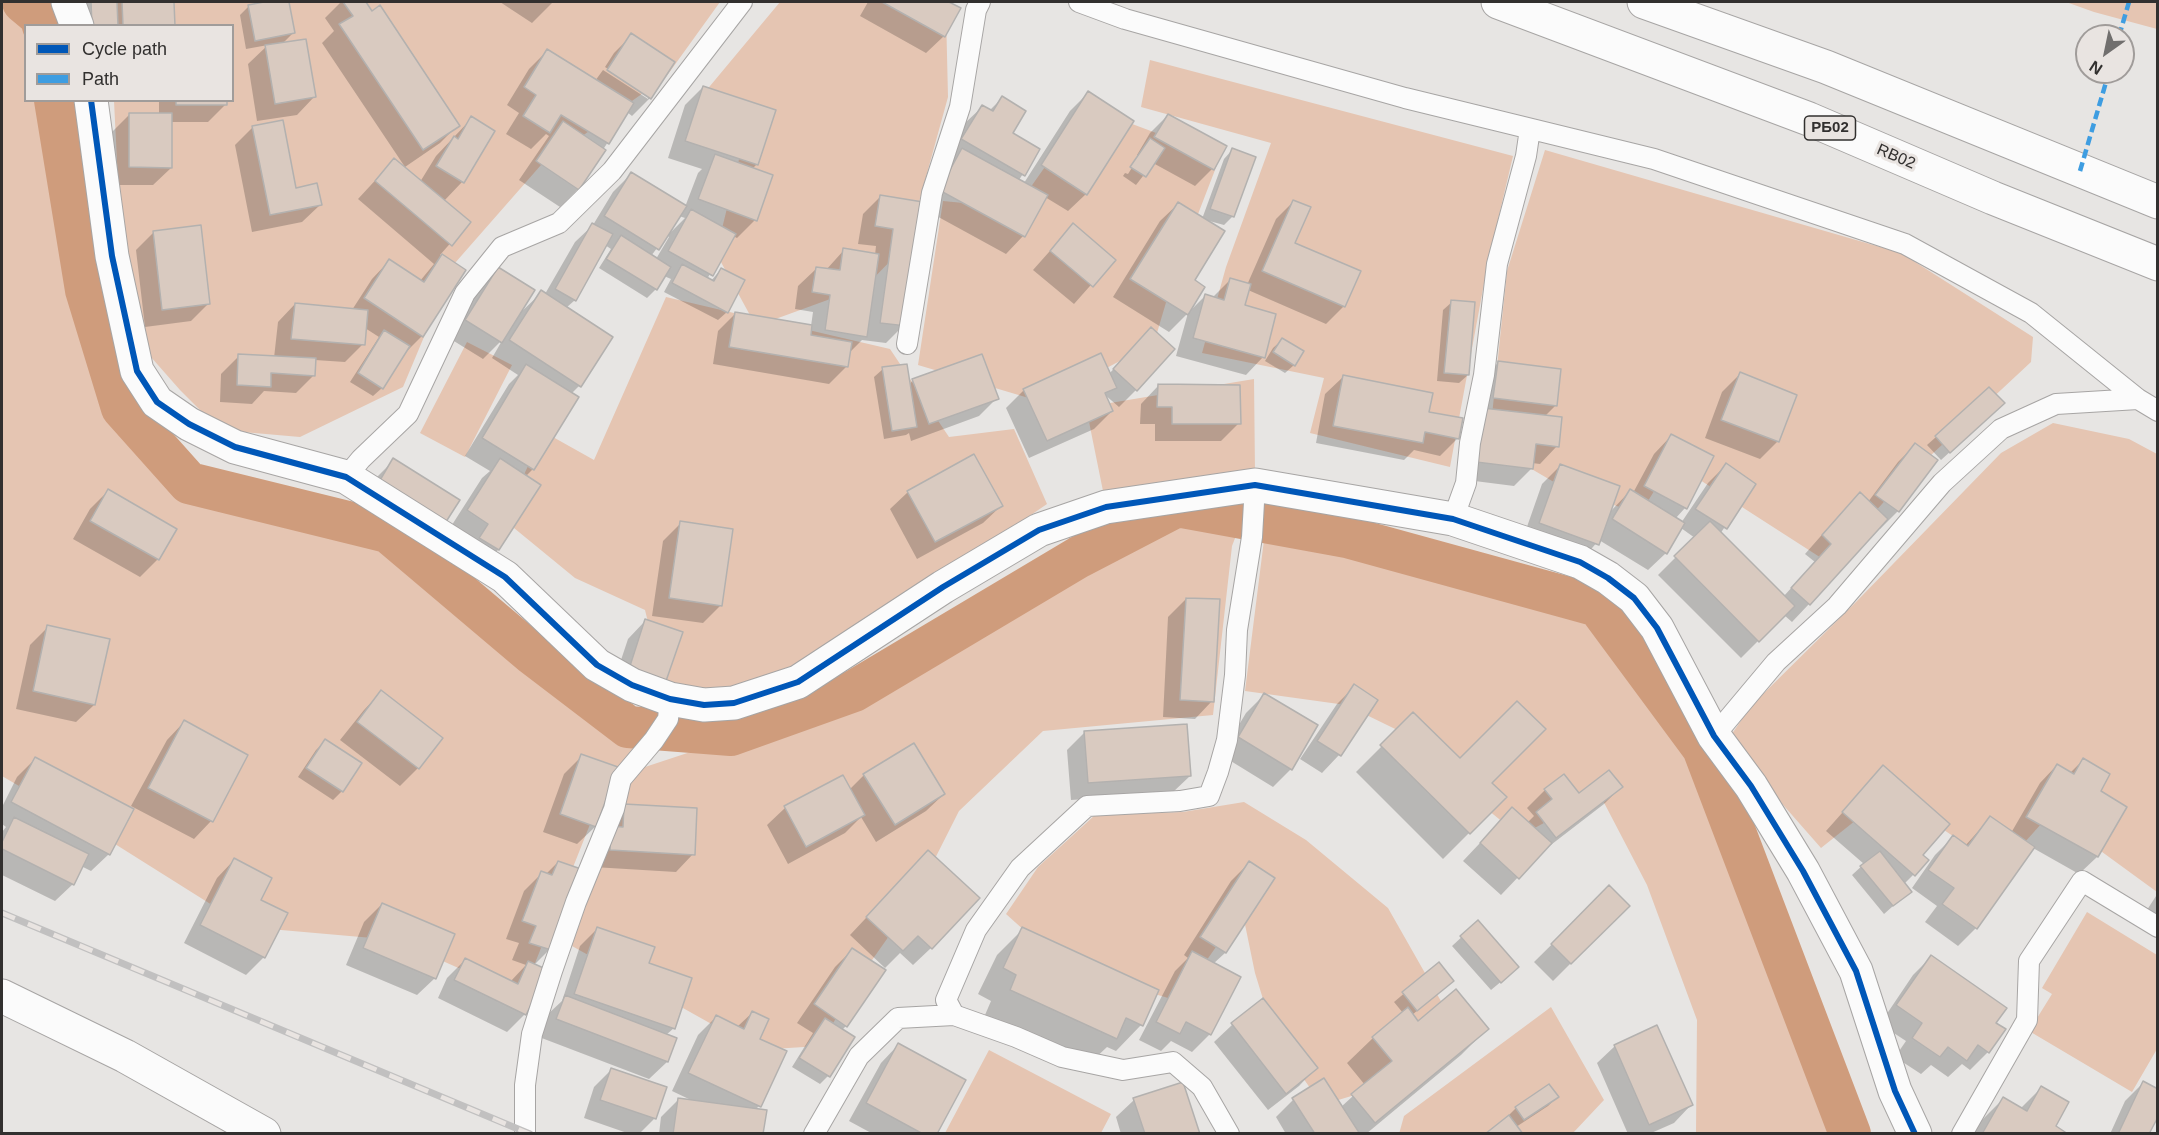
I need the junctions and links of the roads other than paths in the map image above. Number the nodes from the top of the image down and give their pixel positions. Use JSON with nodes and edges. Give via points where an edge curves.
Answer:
{"nodes":[{"id":1,"x":68,"y":2,"type":"edge"},
{"id":2,"x":742,"y":2,"type":"edge"},
{"id":3,"x":980,"y":2,"type":"edge"},
{"id":4,"x":1079,"y":2,"type":"edge"},
{"id":5,"x":1498,"y":2,"type":"edge"},
{"id":6,"x":1644,"y":2,"type":"edge"},
{"id":7,"x":76,"y":24,"type":"edge"},
{"id":8,"x":91,"y":102,"type":"edge"},
{"id":9,"x":1530,"y":129,"type":"junction"},
{"id":10,"x":2157,"y":202,"type":"edge"},
{"id":11,"x":2157,"y":264,"type":"edge"},
{"id":12,"x":907,"y":344,"type":"dead end"},
{"id":13,"x":2138,"y":399,"type":"junction"},
{"id":14,"x":2157,"y":411,"type":"edge"},
{"id":15,"x":346,"y":477,"type":"junction"},
{"id":16,"x":1255,"y":485,"type":"junction"},
{"id":17,"x":1453,"y":519,"type":"junction"},
{"id":18,"x":668,"y":711,"type":"junction"},
{"id":19,"x":1714,"y":736,"type":"junction"},
{"id":20,"x":2157,"y":927,"type":"edge"},
{"id":21,"x":2,"y":996,"type":"edge"},
{"id":22,"x":954,"y":1016,"type":"junction"},
{"id":23,"x":264,"y":1134,"type":"edge"},
{"id":24,"x":525,"y":1134,"type":"edge"},
{"id":25,"x":814,"y":1134,"type":"edge"},
{"id":26,"x":1229,"y":1134,"type":"edge"},
{"id":27,"x":1915,"y":1134,"type":"edge"},
{"id":28,"x":1962,"y":1134,"type":"edge"}],
"edges":[{"from":1,"to":7,"type":"main road"},
{"from":2,"to":15,"type":"lane","via":[[612,171],[559,223],[502,247],[465,293],[408,414]]},
{"from":3,"to":12,"type":"lane","via":[[960,107],[932,193]]},
{"from":4,"to":9,"type":"lane","via":[[1125,19],[1405,98]]},
{"from":5,"to":11,"type":"main road","name":"RB02","number":"РБ02","via":[[1809,119]]},
{"from":6,"to":10,"type":"main road","via":[[1826,67]]},
{"from":8,"to":15,"type":"main road","via":[[112,256],[136,371],[158,402],[189,424],[236,447]]},
{"from":9,"to":13,"type":"lane","via":[[1654,159],[1905,244],[2031,313]]},
{"from":9,"to":17,"type":"lane","via":[[1497,264],[1466,483]]},
{"from":13,"to":14,"type":"lane"},
{"from":13,"to":19,"type":"lane","via":[[2056,404],[2001,429],[1942,483],[1838,606],[1776,663]]},
{"from":15,"to":18,"type":"main road","via":[[505,577],[597,665]]},
{"from":16,"to":17,"type":"main road"},
{"from":16,"to":18,"type":"main road","via":[[1106,507],[1039,530],[943,587],[798,682],[734,703]]},
{"from":16,"to":22,"type":"lane","via":[[1227,740],[1209,796],[1087,806],[1020,868],[976,930],[946,1000]]},
{"from":17,"to":19,"type":"main road","via":[[1580,562],[1634,598],[1657,628]]},
{"from":18,"to":24,"type":"lane","via":[[654,740],[621,779],[614,809],[552,971],[532,1035],[525,1085]]},
{"from":19,"to":27,"type":"main road","via":[[1751,786],[1803,872],[1856,971],[1895,1091]]},
{"from":20,"to":28,"type":"lane","via":[[2082,881],[2029,960],[2027,1020]]},
{"from":21,"to":23,"type":"main road","via":[[125,1056]]},
{"from":22,"to":25,"type":"lane","via":[[898,1018],[859,1056]]},
{"from":22,"to":26,"type":"lane","via":[[1062,1057],[1123,1070],[1173,1062],[1202,1087]]}]}
